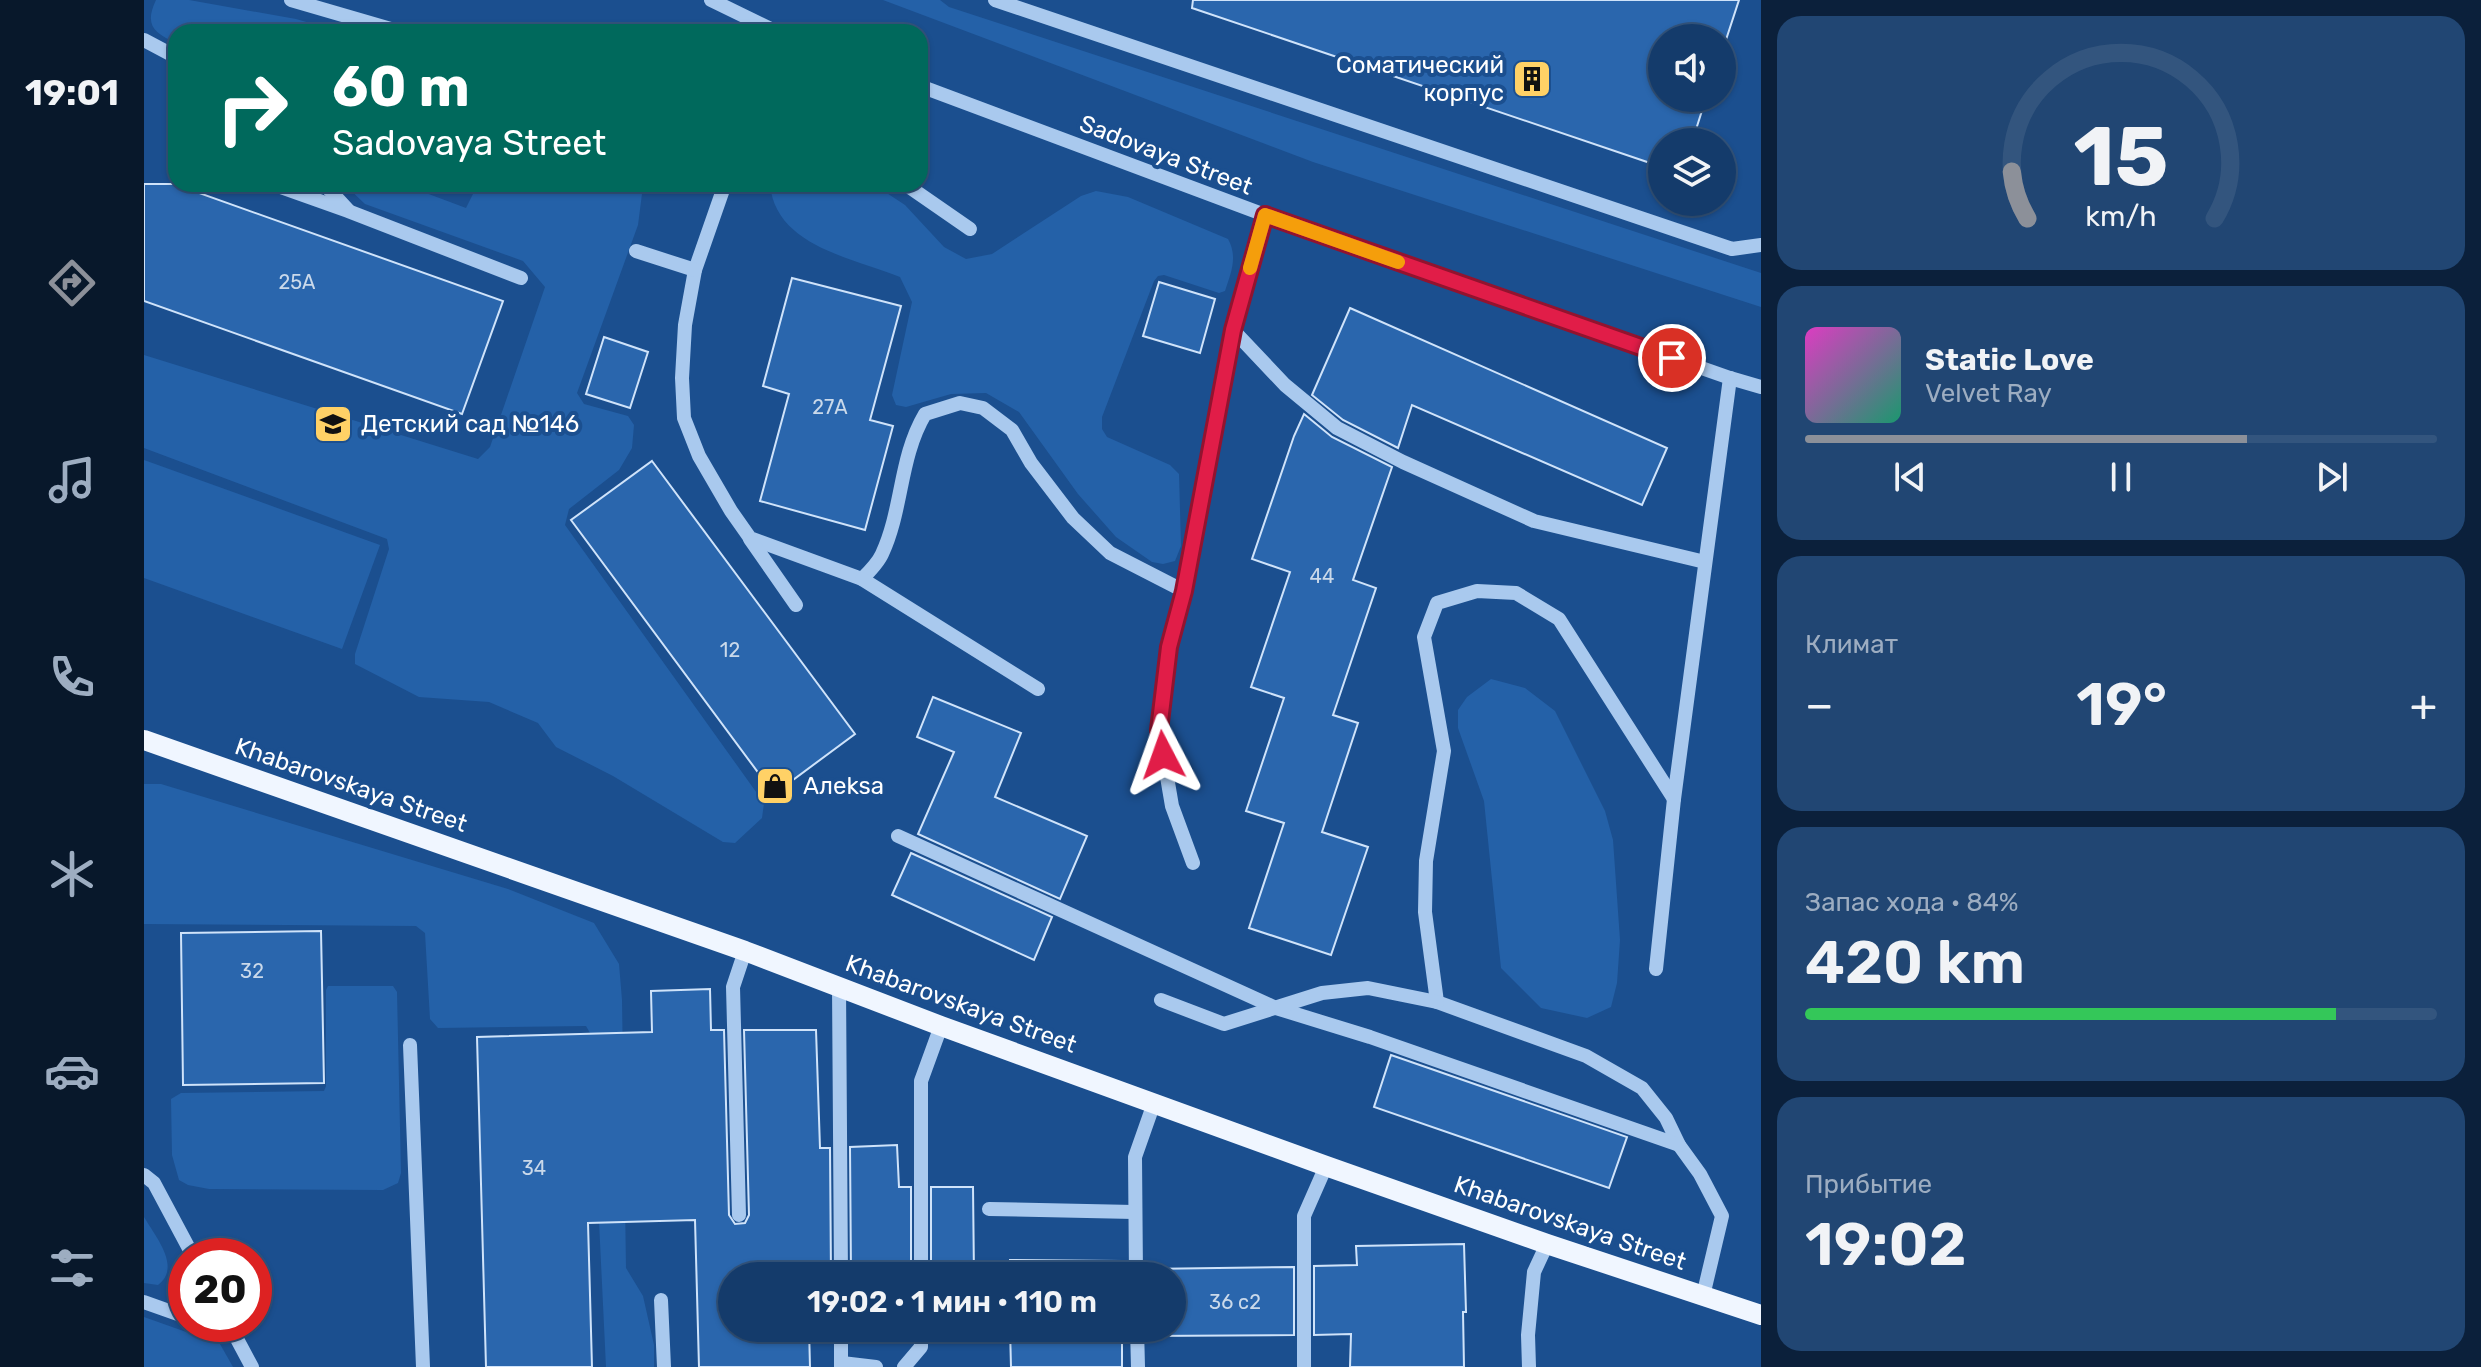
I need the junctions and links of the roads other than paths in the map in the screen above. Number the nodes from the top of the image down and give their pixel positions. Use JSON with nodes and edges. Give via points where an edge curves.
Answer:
{"nodes":[{"id":1,"x":291,"y":0,"type":"edge"},
{"id":2,"x":711,"y":0,"type":"edge"},
{"id":3,"x":995,"y":0,"type":"edge"},
{"id":4,"x":374,"y":24,"type":"edge"},
{"id":5,"x":759,"y":24,"type":"edge"},
{"id":6,"x":144,"y":40,"type":"edge"},
{"id":7,"x":168,"y":53,"type":"edge"},
{"id":8,"x":928,"y":89,"type":"edge"},
{"id":9,"x":295,"y":192,"type":"edge"},
{"id":10,"x":331,"y":192,"type":"edge"},
{"id":11,"x":722,"y":192,"type":"edge"},
{"id":12,"x":917,"y":192,"type":"edge"},
{"id":13,"x":348,"y":211,"type":"junction"},
{"id":14,"x":1265,"y":215,"type":"junction"},
{"id":15,"x":970,"y":229,"type":"dead end"},
{"id":16,"x":1761,"y":245,"type":"edge"},
{"id":17,"x":636,"y":251,"type":"dead end"},
{"id":18,"x":695,"y":270,"type":"junction"},
{"id":19,"x":521,"y":278,"type":"dead end"},
{"id":20,"x":1233,"y":330,"type":"junction"},
{"id":21,"x":1730,"y":378,"type":"junction"},
{"id":22,"x":1761,"y":387,"type":"edge"},
{"id":23,"x":750,"y":538,"type":"junction"},
{"id":24,"x":1705,"y":562,"type":"junction"},
{"id":25,"x":862,"y":579,"type":"junction"},
{"id":26,"x":1184,"y":591,"type":"junction"},
{"id":27,"x":796,"y":605,"type":"dead end"},
{"id":28,"x":1038,"y":689,"type":"dead end"},
{"id":29,"x":144,"y":740,"type":"edge"},
{"id":30,"x":1674,"y":799,"type":"junction"},
{"id":31,"x":898,"y":836,"type":"dead end"},
{"id":32,"x":1193,"y":863,"type":"dead end"},
{"id":33,"x":745,"y":951,"type":"junction"},
{"id":34,"x":1656,"y":969,"type":"dead end"},
{"id":35,"x":839,"y":986,"type":"junction"},
{"id":36,"x":1161,"y":1000,"type":"dead end"},
{"id":37,"x":1437,"y":1002,"type":"junction"},
{"id":38,"x":1276,"y":1008,"type":"junction"},
{"id":39,"x":941,"y":1026,"type":"junction"},
{"id":40,"x":410,"y":1045,"type":"dead end"},
{"id":41,"x":1154,"y":1103,"type":"junction"},
{"id":42,"x":1679,"y":1145,"type":"junction"},
{"id":43,"x":1326,"y":1166,"type":"junction"},
{"id":44,"x":144,"y":1175,"type":"edge"},
{"id":45,"x":989,"y":1209,"type":"dead end"},
{"id":46,"x":1134,"y":1212,"type":"junction"},
{"id":47,"x":739,"y":1215,"type":"dead end"},
{"id":48,"x":183,"y":1238,"type":"edge"},
{"id":49,"x":1547,"y":1244,"type":"junction"},
{"id":50,"x":841,"y":1262,"type":"edge"},
{"id":51,"x":921,"y":1262,"type":"edge"},
{"id":52,"x":1136,"y":1262,"type":"edge"},
{"id":53,"x":1703,"y":1296,"type":"junction"},
{"id":54,"x":661,"y":1300,"type":"dead end"},
{"id":55,"x":144,"y":1302,"type":"edge"},
{"id":56,"x":168,"y":1311,"type":"edge"},
{"id":57,"x":1761,"y":1315,"type":"edge"},
{"id":58,"x":239,"y":1342,"type":"edge"},
{"id":59,"x":841,"y":1342,"type":"edge"},
{"id":60,"x":921,"y":1342,"type":"edge"},
{"id":61,"x":1137,"y":1342,"type":"edge"},
{"id":62,"x":841,"y":1365,"type":"edge"},
{"id":63,"x":252,"y":1367,"type":"edge"},
{"id":64,"x":423,"y":1367,"type":"edge"},
{"id":65,"x":664,"y":1367,"type":"edge"},
{"id":66,"x":876,"y":1367,"type":"edge"},
{"id":67,"x":904,"y":1367,"type":"edge"},
{"id":68,"x":1138,"y":1367,"type":"edge"},
{"id":69,"x":1304,"y":1367,"type":"edge"},
{"id":70,"x":1529,"y":1367,"type":"edge"}],
"edges":[{"from":1,"to":4,"type":"street"},
{"from":2,"to":5,"type":"street"},
{"from":3,"to":16,"type":"street","via":[[1732,249]]},
{"from":6,"to":7,"type":"street"},
{"from":8,"to":14,"type":"street","name":"Sadovaya Street"},
{"from":9,"to":13,"type":"street"},
{"from":10,"to":13,"type":"street"},
{"from":11,"to":18,"type":"street"},
{"from":12,"to":15,"type":"street"},
{"from":13,"to":19,"type":"street"},
{"from":14,"to":20,"type":"street"},
{"from":14,"to":21,"type":"street","name":"Sadovaya Street"},
{"from":17,"to":18,"type":"street"},
{"from":18,"to":23,"type":"street","via":[[685,325],[684,418],[699,456]]},
{"from":20,"to":24,"type":"street","via":[[1285,385],[1337,428],[1403,462],[1534,521]]},
{"from":20,"to":26,"type":"street"},
{"from":21,"to":22,"type":"street","name":"Sadovaya Street"},
{"from":21,"to":24,"type":"street"},
{"from":23,"to":25,"type":"street"},
{"from":23,"to":27,"type":"street"},
{"from":24,"to":30,"type":"street"},
{"from":25,"to":26,"type":"street","via":[[882,556],[907,454],[925,414],[960,403],[983,408],[1012,430],[1073,518],[1110,553]]},
{"from":25,"to":28,"type":"street"},
{"from":26,"to":32,"type":"street","via":[[1169,647],[1159,730],[1172,806]]},
{"from":29,"to":33,"type":"main road","name":"Khabarovskaya Street"},
{"from":30,"to":34,"type":"street"},
{"from":30,"to":37,"type":"street","via":[[1559,619],[1516,593],[1477,591],[1437,603],[1424,637],[1444,751],[1426,861],[1425,912]]},
{"from":31,"to":38,"type":"street"},
{"from":33,"to":35,"type":"main road","name":"Khabarovskaya Street"},
{"from":33,"to":47,"type":"street","via":[[733,987]]},
{"from":35,"to":39,"type":"main road","name":"Khabarovskaya Street"},
{"from":35,"to":50,"type":"street"},
{"from":36,"to":38,"type":"street","via":[[1224,1024]]},
{"from":37,"to":38,"type":"street","via":[[1368,988],[1322,993]]},
{"from":37,"to":42,"type":"street","via":[[1586,1056],[1642,1088]]},
{"from":38,"to":42,"type":"street"},
{"from":39,"to":41,"type":"main road","name":"Khabarovskaya Street"},
{"from":39,"to":51,"type":"street","via":[[921,1081]]},
{"from":40,"to":64,"type":"street"},
{"from":41,"to":43,"type":"main road","name":"Khabarovskaya Street"},
{"from":41,"to":46,"type":"street","via":[[1135,1157]]},
{"from":42,"to":53,"type":"street","via":[[1722,1216]]},
{"from":43,"to":49,"type":"main road","name":"Khabarovskaya Street"},
{"from":43,"to":69,"type":"street","via":[[1304,1216]]},
{"from":44,"to":48,"type":"street","via":[[154,1183]]},
{"from":45,"to":46,"type":"street"},
{"from":46,"to":52,"type":"street"},
{"from":49,"to":53,"type":"main road","name":"Khabarovskaya Street"},
{"from":49,"to":70,"type":"street","via":[[1534,1272]]},
{"from":53,"to":57,"type":"main road","name":"Khabarovskaya Street"},
{"from":54,"to":65,"type":"street"},
{"from":55,"to":56,"type":"street"},
{"from":58,"to":63,"type":"street"},
{"from":59,"to":62,"type":"street"},
{"from":60,"to":67,"type":"street"},
{"from":61,"to":68,"type":"street"},
{"from":62,"to":66,"type":"street"}]}
